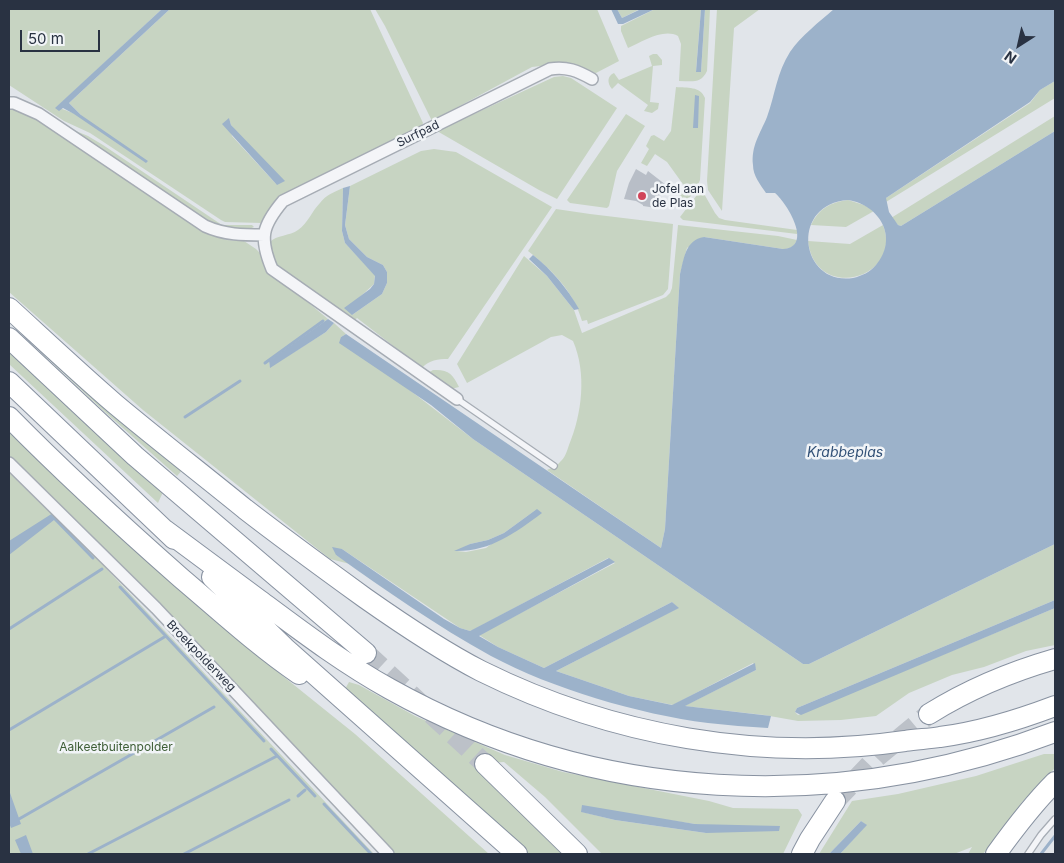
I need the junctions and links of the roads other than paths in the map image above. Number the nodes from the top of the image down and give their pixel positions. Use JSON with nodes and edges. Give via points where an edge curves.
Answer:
{"nodes":[{"id":1,"x":592,"y":79,"type":"dead end"},
{"id":2,"x":9,"y":103,"type":"edge"},
{"id":3,"x":264,"y":236,"type":"junction"},
{"id":4,"x":9,"y":308,"type":"edge"},
{"id":5,"x":9,"y":338,"type":"edge"},
{"id":6,"x":9,"y":382,"type":"edge"},
{"id":7,"x":457,"y":399,"type":"joint"},
{"id":8,"x":9,"y":418,"type":"edge"},
{"id":9,"x":9,"y":462,"type":"edge"},
{"id":10,"x":554,"y":466,"type":"dead end"},
{"id":11,"x":165,"y":530,"type":"junction"},
{"id":12,"x":366,"y":653,"type":"tunnel mouth"},
{"id":13,"x":1055,"y":659,"type":"edge"},
{"id":14,"x":1055,"y":706,"type":"edge"},
{"id":15,"x":929,"y":714,"type":"tunnel mouth"},
{"id":16,"x":372,"y":724,"type":"junction"},
{"id":17,"x":1055,"y":732,"type":"edge"},
{"id":18,"x":485,"y":764,"type":"tunnel mouth"},
{"id":19,"x":1055,"y":782,"type":"edge"},
{"id":20,"x":835,"y":802,"type":"tunnel mouth"},
{"id":21,"x":1055,"y":819,"type":"edge"},
{"id":22,"x":388,"y":854,"type":"edge"},
{"id":23,"x":517,"y":854,"type":"edge"},
{"id":24,"x":576,"y":854,"type":"edge"},
{"id":25,"x":802,"y":854,"type":"edge"},
{"id":26,"x":996,"y":854,"type":"edge"},
{"id":27,"x":1028,"y":854,"type":"edge"}],
"edges":[{"from":1,"to":3,"type":"street","name":"Surfpad","via":[[570,68],[550,69],[283,201],[265,226]]},
{"from":2,"to":3,"type":"street","via":[[39,114],[205,226],[219,232]]},
{"from":3,"to":7,"type":"street","via":[[272,269]]},
{"from":4,"to":14,"type":"highway","via":[[153,436],[343,582],[399,622],[462,660],[512,686],[553,702],[609,721],[671,736],[788,748],[847,747],[940,738]]},
{"from":5,"to":12,"type":"highway","via":[[135,456]]},
{"from":6,"to":11,"type":"highway"},
{"from":7,"to":10,"type":"lane"},
{"from":8,"to":16,"type":"highway","via":[[208,601],[276,658]]},
{"from":9,"to":22,"type":"street","name":"Broekpolderweg","via":[[156,608]]},
{"from":11,"to":16,"type":"highway","via":[[244,610]]},
{"from":11,"to":17,"type":"highway","via":[[311,639],[390,689],[497,738],[610,771],[746,787],[833,784],[934,769]]},
{"from":13,"to":15,"type":"highway","via":[[998,678]]},
{"from":16,"to":23,"type":"highway"},
{"from":18,"to":24,"type":"highway"},
{"from":19,"to":26,"type":"highway"},
{"from":20,"to":25,"type":"highway"},
{"from":21,"to":27,"type":"lane"}]}
